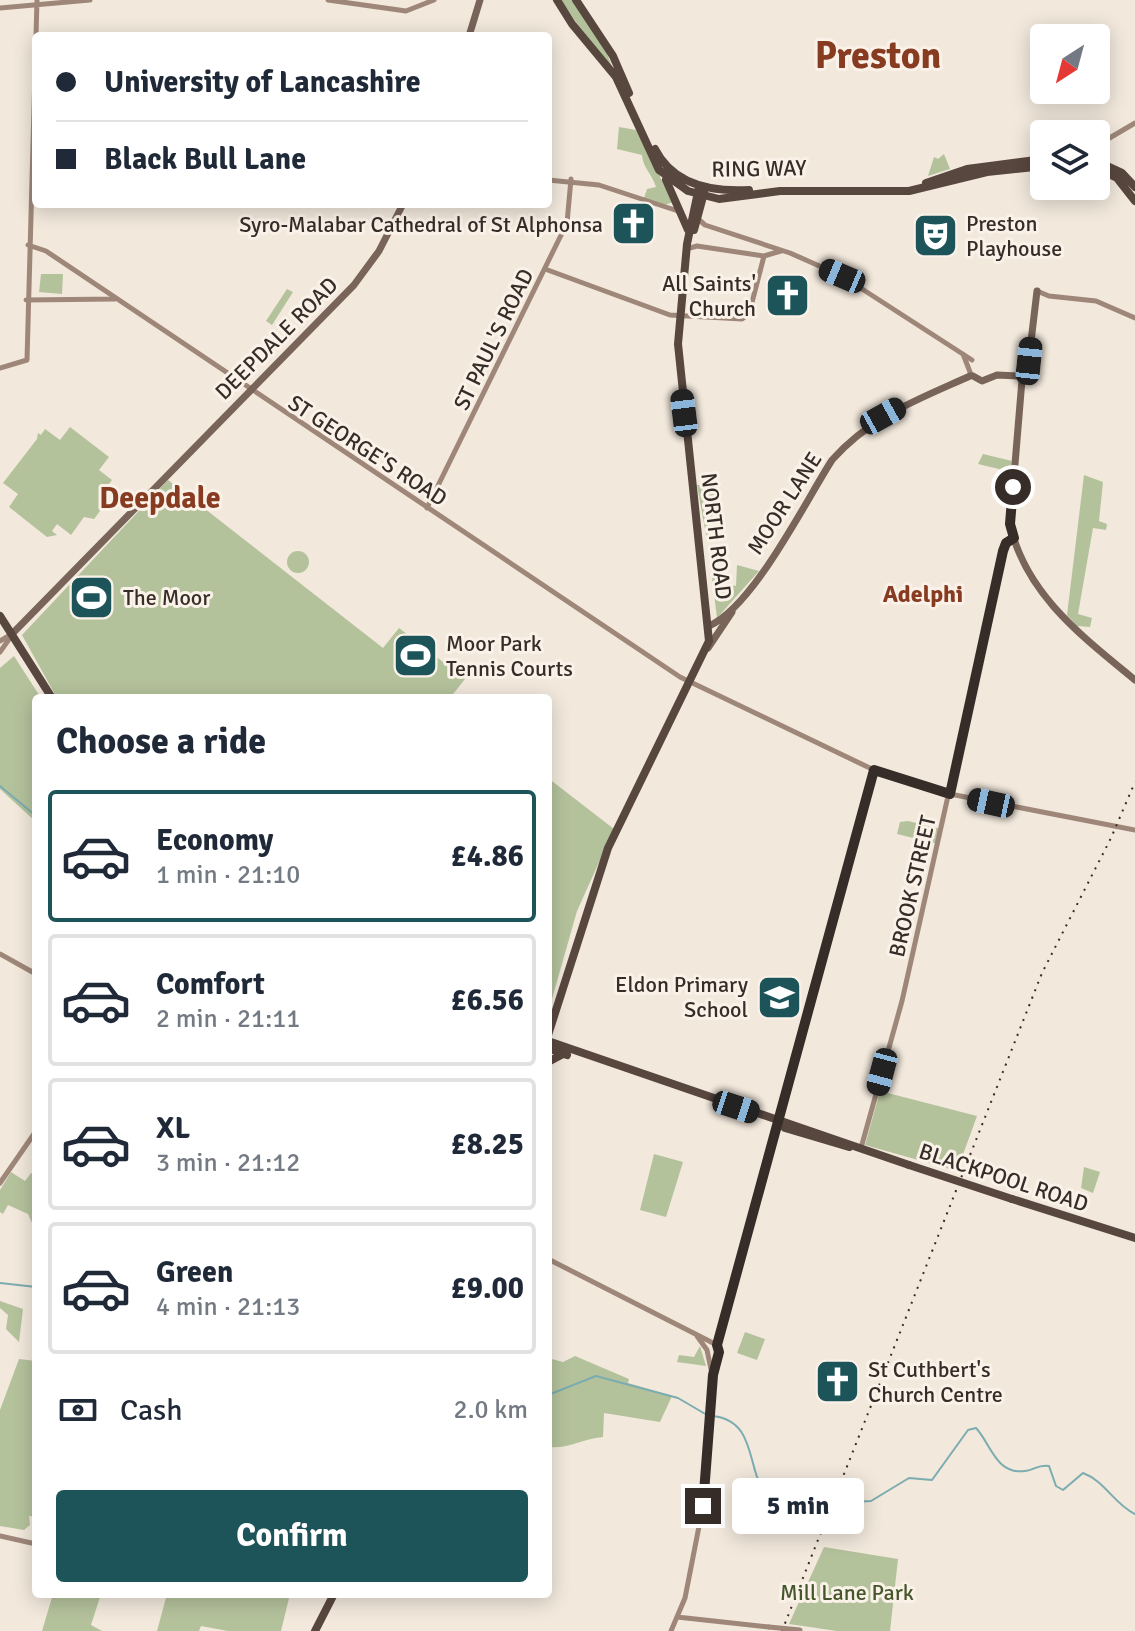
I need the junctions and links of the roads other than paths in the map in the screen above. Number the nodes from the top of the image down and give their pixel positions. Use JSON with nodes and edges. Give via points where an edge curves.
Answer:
{"nodes":[{"id":1,"x":90,"y":0,"type":"edge"},
{"id":2,"x":328,"y":0,"type":"edge"},
{"id":3,"x":434,"y":0,"type":"edge"},
{"id":4,"x":480,"y":0,"type":"edge"},
{"id":5,"x":555,"y":0,"type":"edge"},
{"id":6,"x":576,"y":0,"type":"edge"},
{"id":7,"x":37,"y":2,"type":"edge"},
{"id":8,"x":0,"y":8,"type":"edge"},
{"id":9,"x":36,"y":32,"type":"edge"},
{"id":10,"x":470,"y":32,"type":"edge"},
{"id":11,"x":1135,"y":123,"type":"edge"},
{"id":12,"x":32,"y":137,"type":"edge"},
{"id":13,"x":1110,"y":138,"type":"edge"},
{"id":14,"x":1030,"y":161,"type":"edge"},
{"id":15,"x":1030,"y":167,"type":"edge"},
{"id":16,"x":1110,"y":167,"type":"edge"},
{"id":17,"x":659,"y":170,"type":"junction"},
{"id":18,"x":1110,"y":175,"type":"edge"},
{"id":19,"x":571,"y":179,"type":"junction"},
{"id":20,"x":552,"y":180,"type":"edge"},
{"id":21,"x":1135,"y":187,"type":"edge"},
{"id":22,"x":816,"y":188,"type":"junction"},
{"id":23,"x":784,"y":189,"type":"junction"},
{"id":24,"x":701,"y":191,"type":"junction"},
{"id":25,"x":719,"y":199,"type":"junction"},
{"id":26,"x":1135,"y":201,"type":"edge"},
{"id":27,"x":675,"y":206,"type":"junction"},
{"id":28,"x":401,"y":208,"type":"edge"},
{"id":29,"x":698,"y":214,"type":"junction"},
{"id":30,"x":689,"y":232,"type":"junction"},
{"id":31,"x":746,"y":238,"type":"junction"},
{"id":32,"x":28,"y":245,"type":"junction"},
{"id":33,"x":767,"y":246,"type":"junction"},
{"id":34,"x":689,"y":251,"type":"junction"},
{"id":35,"x":786,"y":252,"type":"junction"},
{"id":36,"x":745,"y":254,"type":"junction"},
{"id":37,"x":755,"y":255,"type":"junction"},
{"id":38,"x":766,"y":255,"type":"junction"},
{"id":39,"x":761,"y":262,"type":"junction"},
{"id":40,"x":545,"y":269,"type":"junction"},
{"id":41,"x":1037,"y":291,"type":"joint"},
{"id":42,"x":115,"y":299,"type":"junction"},
{"id":43,"x":26,"y":300,"type":"junction"},
{"id":44,"x":679,"y":316,"type":"junction"},
{"id":45,"x":1135,"y":318,"type":"edge"},
{"id":46,"x":0,"y":368,"type":"edge"},
{"id":47,"x":971,"y":370,"type":"junction"},
{"id":48,"x":1023,"y":375,"type":"junction"},
{"id":49,"x":249,"y":391,"type":"junction"},
{"id":50,"x":427,"y":508,"type":"junction"},
{"id":51,"x":1014,"y":538,"type":"junction"},
{"id":52,"x":732,"y":610,"type":"junction"},
{"id":53,"x":0,"y":616,"type":"edge"},
{"id":54,"x":728,"y":621,"type":"junction"},
{"id":55,"x":710,"y":629,"type":"junction"},
{"id":56,"x":12,"y":634,"type":"junction"},
{"id":57,"x":0,"y":641,"type":"edge"},
{"id":58,"x":707,"y":648,"type":"junction"},
{"id":59,"x":0,"y":652,"type":"edge"},
{"id":60,"x":1135,"y":680,"type":"edge"},
{"id":61,"x":691,"y":682,"type":"junction"},
{"id":62,"x":50,"y":694,"type":"edge"},
{"id":63,"x":874,"y":770,"type":"junction"},
{"id":64,"x":950,"y":794,"type":"junction"},
{"id":65,"x":1135,"y":830,"type":"edge"},
{"id":66,"x":0,"y":954,"type":"edge"},
{"id":67,"x":32,"y":972,"type":"edge"},
{"id":68,"x":557,"y":1013,"type":"junction"},
{"id":69,"x":552,"y":1032,"type":"edge"},
{"id":70,"x":552,"y":1032,"type":"edge"},
{"id":71,"x":552,"y":1045,"type":"edge"},
{"id":72,"x":552,"y":1046,"type":"edge"},
{"id":73,"x":779,"y":1124,"type":"junction"},
{"id":74,"x":32,"y":1137,"type":"edge"},
{"id":75,"x":861,"y":1149,"type":"junction"},
{"id":76,"x":0,"y":1183,"type":"edge"},
{"id":77,"x":1135,"y":1238,"type":"edge"},
{"id":78,"x":552,"y":1261,"type":"edge"},
{"id":79,"x":697,"y":1335,"type":"junction"},
{"id":80,"x":715,"y":1345,"type":"junction"},
{"id":81,"x":708,"y":1352,"type":"junction"},
{"id":82,"x":717,"y":1356,"type":"junction"},
{"id":83,"x":713,"y":1375,"type":"junction"},
{"id":84,"x":0,"y":1536,"type":"edge"},
{"id":85,"x":32,"y":1543,"type":"edge"},
{"id":86,"x":332,"y":1598,"type":"edge"},
{"id":87,"x":677,"y":1617,"type":"junction"},
{"id":88,"x":800,"y":1630,"type":"edge"},
{"id":89,"x":315,"y":1631,"type":"edge"},
{"id":90,"x":671,"y":1631,"type":"edge"},
{"id":91,"x":808,"y":1631,"type":"edge"}],
"edges":[{"from":1,"to":7,"type":"street"},
{"from":2,"to":3,"type":"street","via":[[406,11]]},
{"from":4,"to":10,"type":"main road"},
{"from":5,"to":17,"type":"highway","via":[[616,77]]},
{"from":6,"to":24,"type":"highway","name":"RING WAY","via":[[613,56],[659,158]]},
{"from":7,"to":8,"type":"street"},
{"from":7,"to":9,"type":"street"},
{"from":11,"to":13,"type":"street"},
{"from":12,"to":32,"type":"street"},
{"from":14,"to":22,"type":"highway","name":"RING WAY","via":[[967,169],[918,185]]},
{"from":15,"to":22,"type":"highway","name":"RING WAY","via":[[909,191]]},
{"from":16,"to":21,"type":"highway"},
{"from":17,"to":24,"type":"highway","name":"RING WAY"},
{"from":17,"to":27,"type":"highway"},
{"from":18,"to":26,"type":"highway"},
{"from":19,"to":20,"type":"street"},
{"from":19,"to":27,"type":"street"},
{"from":19,"to":40,"type":"street","name":"ST PAUL'S ROAD","via":[[567,223]]},
{"from":22,"to":23,"type":"highway","name":"RING WAY"},
{"from":23,"to":24,"type":"highway","name":"RING WAY"},
{"from":23,"to":25,"type":"highway","name":"RING WAY"},
{"from":24,"to":25,"type":"highway","name":"RING WAY"},
{"from":24,"to":29,"type":"highway","name":"NORTH ROAD"},
{"from":24,"to":30,"type":"highway","name":"NORTH ROAD"},
{"from":25,"to":29,"type":"highway","name":"RING WAY"},
{"from":27,"to":30,"type":"highway"},
{"from":28,"to":49,"type":"main road","name":"DEEPDALE ROAD","via":[[365,273]]},
{"from":29,"to":31,"type":"street","via":[[705,225]]},
{"from":29,"to":34,"type":"highway","name":"NORTH ROAD"},
{"from":30,"to":34,"type":"highway","name":"NORTH ROAD"},
{"from":31,"to":33,"type":"street"},
{"from":31,"to":36,"type":"street","via":[[741,249]]},
{"from":32,"to":42,"type":"street","name":"ST GEORGE'S ROAD","via":[[46,251]]},
{"from":32,"to":43,"type":"street"},
{"from":33,"to":35,"type":"street"},
{"from":33,"to":38,"type":"street"},
{"from":34,"to":36,"type":"street","via":[[697,246]]},
{"from":34,"to":44,"type":"highway","name":"NORTH ROAD"},
{"from":35,"to":38,"type":"street"},
{"from":35,"to":47,"type":"street","via":[[842,276],[963,353]]},
{"from":36,"to":37,"type":"street"},
{"from":37,"to":38,"type":"street"},
{"from":37,"to":39,"type":"street"},
{"from":38,"to":39,"type":"street"},
{"from":39,"to":44,"type":"street","via":[[745,318]]},
{"from":40,"to":44,"type":"street"},
{"from":40,"to":50,"type":"street","name":"ST PAUL'S ROAD"},
{"from":41,"to":45,"type":"street","via":[[1096,301]]},
{"from":41,"to":48,"type":"main road"},
{"from":42,"to":43,"type":"street"},
{"from":42,"to":49,"type":"street","name":"ST GEORGE'S ROAD"},
{"from":43,"to":46,"type":"street","via":[[27,360]]},
{"from":44,"to":55,"type":"highway","name":"NORTH ROAD","via":[[681,387]]},
{"from":47,"to":48,"type":"main road","name":"MOOR LANE","via":[[982,381]]},
{"from":47,"to":52,"type":"main road","name":"MOOR LANE","via":[[883,416],[836,456],[790,533]]},
{"from":48,"to":51,"type":"main road","via":[[1010,524]]},
{"from":49,"to":50,"type":"street","name":"ST GEORGE'S ROAD"},
{"from":49,"to":56,"type":"main road","name":"DEEPDALE ROAD"},
{"from":50,"to":61,"type":"street","name":"ST GEORGE'S ROAD"},
{"from":51,"to":60,"type":"main road","via":[[1057,613]]},
{"from":51,"to":64,"type":"street","name":"BROOK STREET","via":[[1003,551]]},
{"from":52,"to":54,"type":"main road","name":"MOOR LANE"},
{"from":52,"to":55,"type":"main road","name":"MOOR LANE"},
{"from":53,"to":56,"type":"highway"},
{"from":54,"to":55,"type":"main road"},
{"from":54,"to":58,"type":"main road","name":"MOOR LANE"},
{"from":55,"to":58,"type":"highway","name":"MOOR LANE"},
{"from":56,"to":57,"type":"street"},
{"from":56,"to":59,"type":"street"},
{"from":56,"to":62,"type":"highway"},
{"from":58,"to":61,"type":"highway","name":"MOOR LANE"},
{"from":61,"to":63,"type":"street","name":"ST GEORGE'S ROAD"},
{"from":61,"to":68,"type":"highway","name":"MOOR LANE","via":[[602,872]]},
{"from":63,"to":64,"type":"street","name":"ST GEORGE'S ROAD"},
{"from":63,"to":73,"type":"street"},
{"from":64,"to":65,"type":"street","name":"ST GEORGE'S ROAD"},
{"from":64,"to":75,"type":"street","name":"BROOK STREET"},
{"from":66,"to":67,"type":"street"},
{"from":68,"to":69,"type":"highway"},
{"from":68,"to":70,"type":"highway"},
{"from":71,"to":73,"type":"highway","name":"BLACKPOOL ROAD"},
{"from":72,"to":73,"type":"highway","name":"BLACKPOOL ROAD"},
{"from":73,"to":75,"type":"highway","name":"BLACKPOOL ROAD"},
{"from":73,"to":80,"type":"street"},
{"from":74,"to":76,"type":"street"},
{"from":75,"to":77,"type":"highway","name":"BLACKPOOL ROAD","bridge":true},
{"from":78,"to":79,"type":"street"},
{"from":79,"to":80,"type":"street"},
{"from":79,"to":81,"type":"street"},
{"from":80,"to":81,"type":"street"},
{"from":80,"to":82,"type":"street"},
{"from":81,"to":82,"type":"street"},
{"from":81,"to":83,"type":"street"},
{"from":82,"to":83,"type":"street"},
{"from":83,"to":87,"type":"street","via":[[703,1506]]},
{"from":84,"to":85,"type":"street"},
{"from":86,"to":89,"type":"highway"},
{"from":87,"to":88,"type":"street","bridge":true},
{"from":87,"to":90,"type":"street"},
{"from":88,"to":91,"type":"street"}]}
